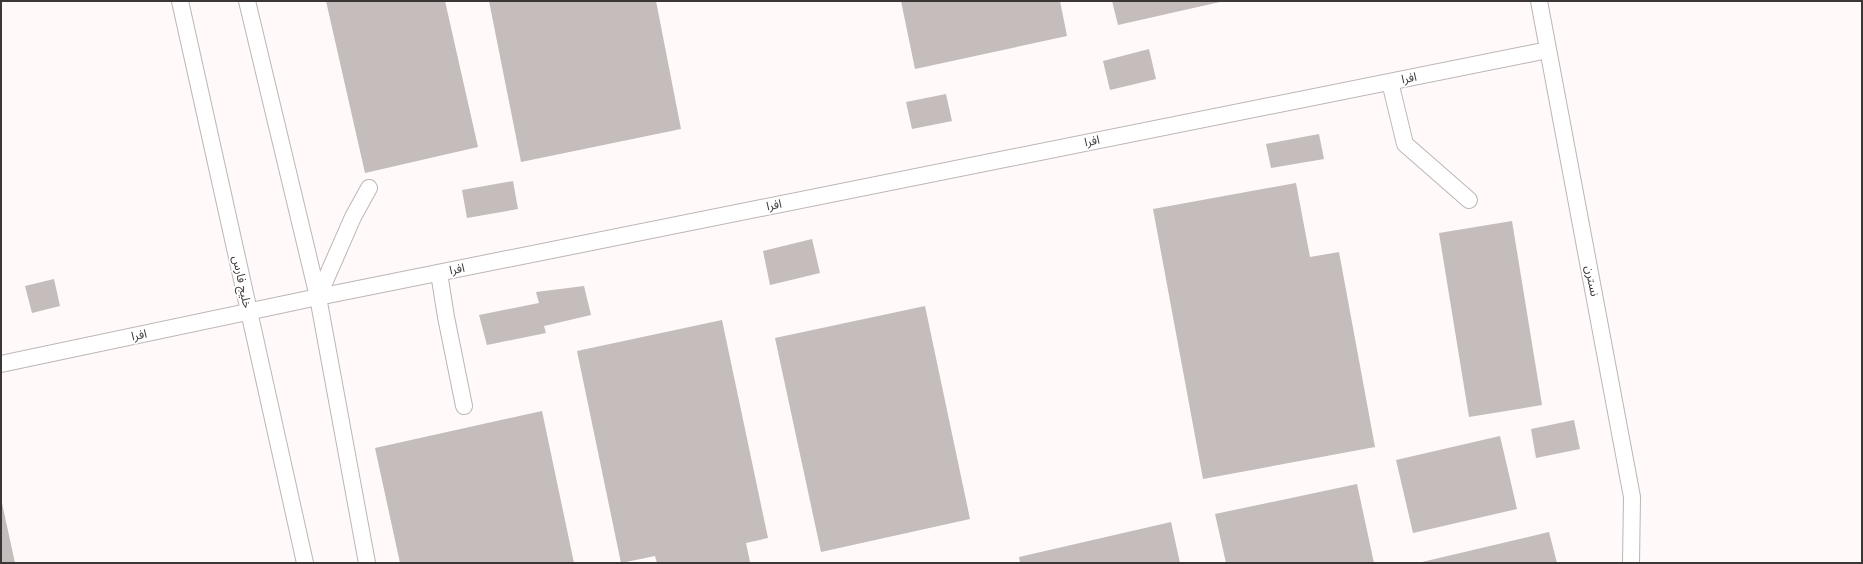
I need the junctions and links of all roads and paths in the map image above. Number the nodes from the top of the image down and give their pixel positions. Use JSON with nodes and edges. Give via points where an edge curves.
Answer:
{"nodes":[{"id":1,"x":180,"y":1,"type":"edge"},
{"id":2,"x":246,"y":1,"type":"edge"},
{"id":3,"x":1539,"y":1,"type":"edge"},
{"id":4,"x":1548,"y":50,"type":"junction"},
{"id":5,"x":1390,"y":82,"type":"junction"},
{"id":6,"x":369,"y":188,"type":"dead end"},
{"id":7,"x":1468,"y":200,"type":"dead end"},
{"id":8,"x":439,"y":273,"type":"junction"},
{"id":9,"x":318,"y":297,"type":"junction"},
{"id":10,"x":249,"y":312,"type":"junction"},
{"id":11,"x":1,"y":364,"type":"edge"},
{"id":12,"x":464,"y":406,"type":"dead end"},
{"id":13,"x":305,"y":563,"type":"edge"},
{"id":14,"x":367,"y":563,"type":"edge"},
{"id":15,"x":1631,"y":563,"type":"edge"}],
"edges":[{"from":1,"to":10,"type":"lane","name":"خلیج فارس"},
{"from":2,"to":9,"type":"lane"},
{"from":3,"to":4,"type":"lane","name":"نسترن"},
{"from":4,"to":5,"type":"lane","name":"افرا"},
{"from":4,"to":15,"type":"lane","name":"نسترن","via":[[1632,497]]},
{"from":5,"to":7,"type":"lane","via":[[1405,144]]},
{"from":5,"to":8,"type":"lane","name":"افرا"},
{"from":6,"to":9,"type":"lane","via":[[353,217]]},
{"from":8,"to":9,"type":"lane","name":"افرا"},
{"from":8,"to":12,"type":"lane"},
{"from":9,"to":10,"type":"lane","name":"افرا"},
{"from":9,"to":14,"type":"lane"},
{"from":10,"to":11,"type":"lane","name":"افرا"},
{"from":10,"to":13,"type":"lane","name":"خلیج فارس"}]}
